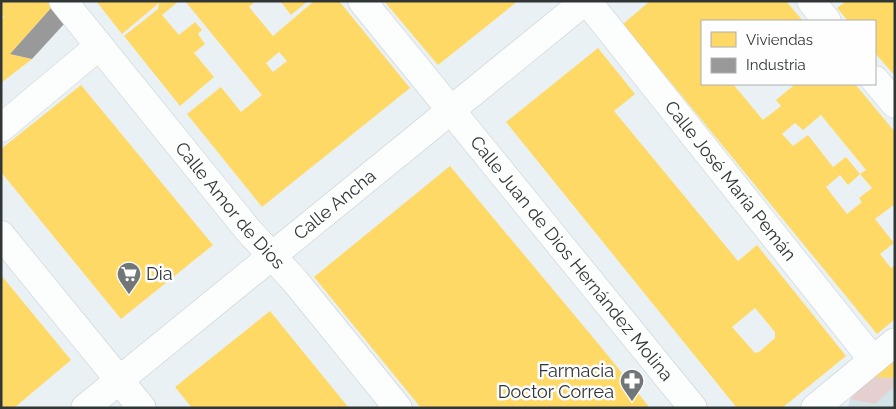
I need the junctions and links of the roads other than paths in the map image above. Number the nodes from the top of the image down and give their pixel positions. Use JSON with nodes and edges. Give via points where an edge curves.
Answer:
{"nodes":[{"id":1,"x":63,"y":1,"type":"edge"},
{"id":2,"x":362,"y":1,"type":"edge"},
{"id":3,"x":586,"y":1,"type":"edge"},
{"id":4,"x":811,"y":1,"type":"edge"},
{"id":5,"x":826,"y":20,"type":"edge"},
{"id":6,"x":99,"y":46,"type":"junction"},
{"id":7,"x":876,"y":81,"type":"edge"},
{"id":8,"x":895,"y":104,"type":"edge"},
{"id":9,"x":451,"y":110,"type":"junction"},
{"id":10,"x":1,"y":128,"type":"edge"},
{"id":11,"x":1,"y":235,"type":"edge"},
{"id":12,"x":271,"y":256,"type":"junction"},
{"id":13,"x":895,"y":342,"type":"edge"},
{"id":14,"x":873,"y":360,"type":"junction"},
{"id":15,"x":119,"y":380,"type":"junction"},
{"id":16,"x":85,"y":408,"type":"edge"},
{"id":17,"x":142,"y":408,"type":"edge"},
{"id":18,"x":398,"y":408,"type":"edge"},
{"id":19,"x":693,"y":408,"type":"edge"},
{"id":20,"x":815,"y":408,"type":"edge"}],
"edges":[{"from":1,"to":6,"type":"street","name":"Calle Amor de Dios"},
{"from":2,"to":9,"type":"street","name":"Calle Juan de Dios Hernández Molina"},
{"from":3,"to":9,"type":"street","name":"Calle Ancha"},
{"from":3,"to":14,"type":"street","name":"Calle José María Pemán"},
{"from":4,"to":5,"type":"street"},
{"from":6,"to":10,"type":"street"},
{"from":6,"to":12,"type":"street","name":"Calle Amor de Dios"},
{"from":7,"to":8,"type":"street"},
{"from":9,"to":12,"type":"street","name":"Calle Ancha"},
{"from":9,"to":19,"type":"street","name":"Calle Juan de Dios Hernández Molina"},
{"from":11,"to":15,"type":"street"},
{"from":12,"to":15,"type":"street","name":"Calle Ancha"},
{"from":12,"to":18,"type":"street","name":"Calle Amor de Dios"},
{"from":13,"to":14,"type":"street"},
{"from":14,"to":20,"type":"street"},
{"from":15,"to":16,"type":"street","name":"Calle Ancha"},
{"from":15,"to":17,"type":"street"}]}
